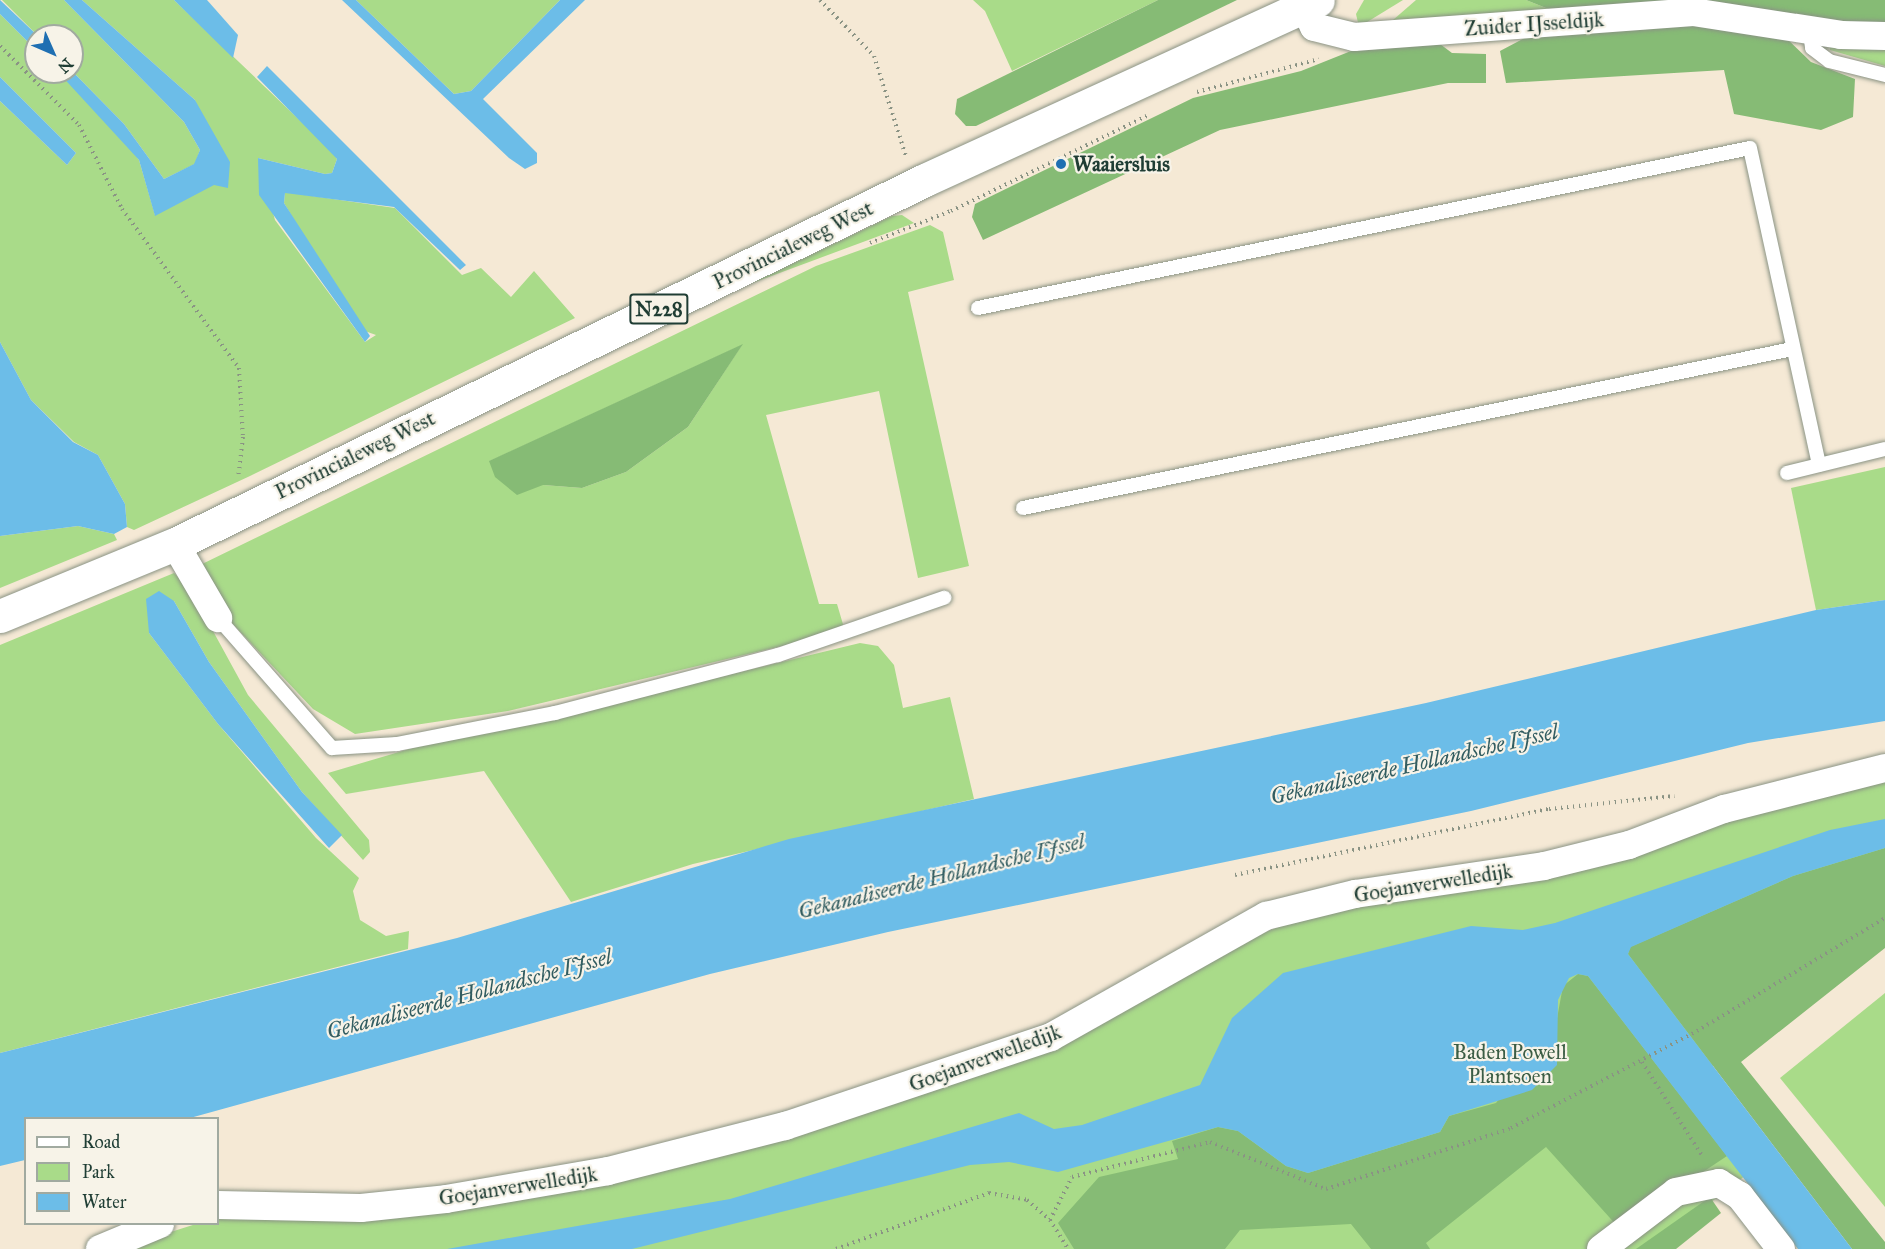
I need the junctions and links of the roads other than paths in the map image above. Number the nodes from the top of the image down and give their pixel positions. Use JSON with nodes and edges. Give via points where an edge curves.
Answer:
{"nodes":[{"id":1,"x":1311,"y":4,"type":"edge"},
{"id":2,"x":1809,"y":28,"type":"junction"},
{"id":3,"x":1885,"y":36,"type":"edge"},
{"id":4,"x":1885,"y":75,"type":"edge"},
{"id":5,"x":978,"y":308,"type":"dead end"},
{"id":6,"x":1792,"y":349,"type":"junction"},
{"id":7,"x":1885,"y":449,"type":"edge"},
{"id":8,"x":1819,"y":465,"type":"junction"},
{"id":9,"x":1787,"y":473,"type":"dead end"},
{"id":10,"x":1023,"y":508,"type":"dead end"},
{"id":11,"x":175,"y":544,"type":"junction"},
{"id":12,"x":944,"y":598,"type":"dead end"},
{"id":13,"x":0,"y":616,"type":"edge"},
{"id":14,"x":218,"y":618,"type":"joint"},
{"id":15,"x":1885,"y":768,"type":"edge"},
{"id":16,"x":219,"y":1205,"type":"edge"},
{"id":17,"x":158,"y":1225,"type":"edge"},
{"id":18,"x":100,"y":1249,"type":"edge"},
{"id":19,"x":1601,"y":1249,"type":"edge"},
{"id":20,"x":1781,"y":1249,"type":"edge"}],
"edges":[{"from":1,"to":2,"type":"street","name":"Zuider IJsseldijk","via":[[1314,27],[1354,37],[1693,12]]},
{"from":1,"to":11,"type":"main road","name":"Provincialeweg West","number":"N228","via":[[924,180]]},
{"from":2,"to":3,"type":"street","name":"Zuider IJsseldijk"},
{"from":2,"to":4,"type":"lane","via":[[1812,48],[1829,61]]},
{"from":5,"to":6,"type":"lane","via":[[1750,148]]},
{"from":6,"to":8,"type":"lane"},
{"from":6,"to":10,"type":"lane"},
{"from":7,"to":8,"type":"lane"},
{"from":8,"to":9,"type":"lane"},
{"from":11,"to":13,"type":"main road","name":"Provincialeweg West","number":"N228"},
{"from":11,"to":14,"type":"street"},
{"from":12,"to":14,"type":"lane","via":[[778,655],[555,713],[397,744],[332,748]]},
{"from":15,"to":16,"type":"street","name":"Goejanverwelledijk","via":[[1724,809],[1629,846],[1544,866],[1355,894],[1266,916],[1051,1037],[785,1125],[608,1171],[446,1199],[362,1208]]},
{"from":17,"to":18,"type":"street"},
{"from":19,"to":20,"type":"street","via":[[1676,1192],[1719,1183],[1740,1196]]}]}
